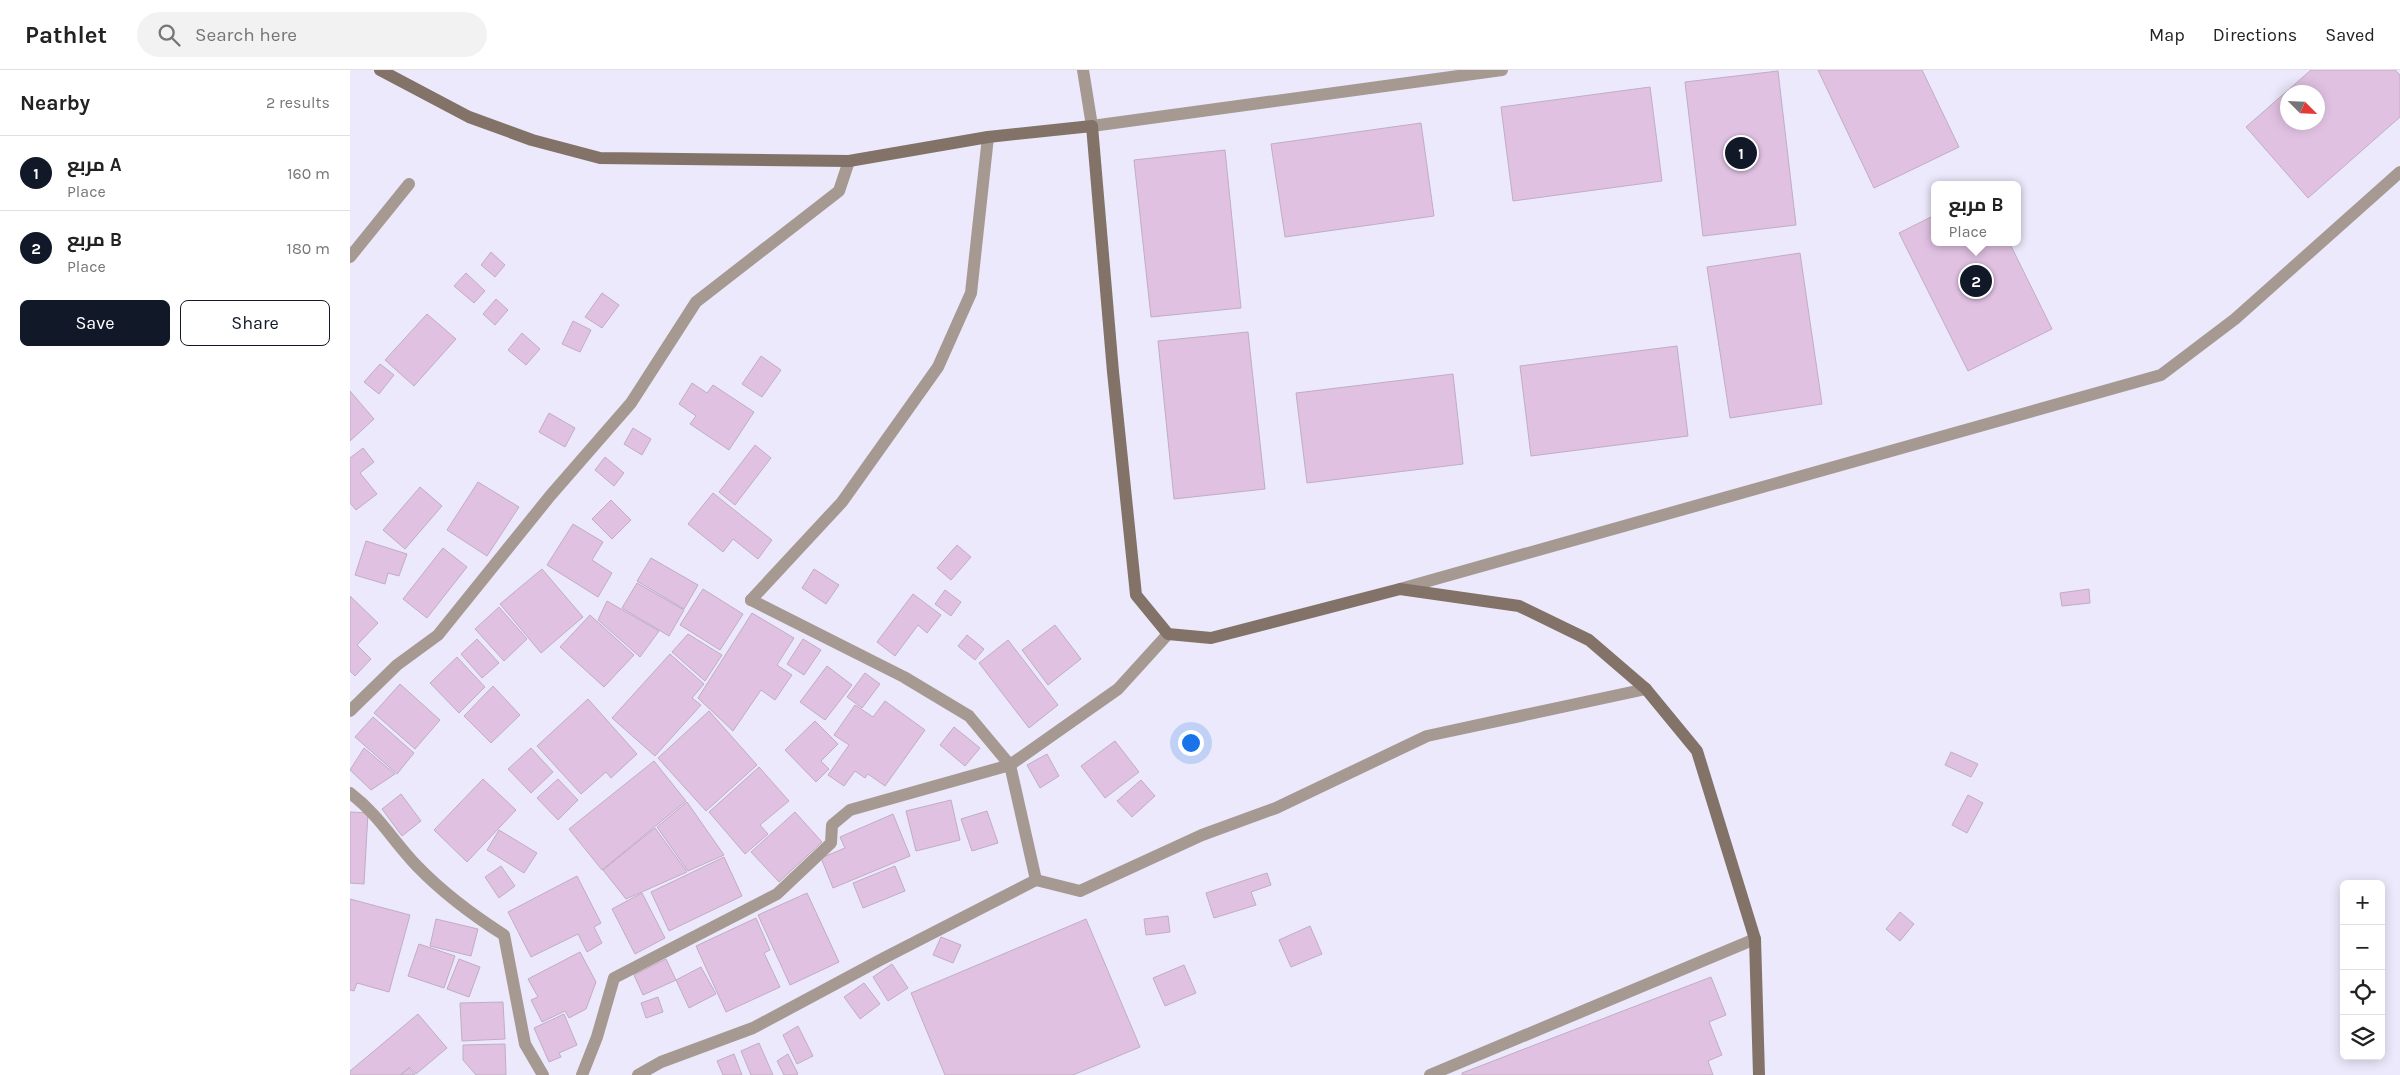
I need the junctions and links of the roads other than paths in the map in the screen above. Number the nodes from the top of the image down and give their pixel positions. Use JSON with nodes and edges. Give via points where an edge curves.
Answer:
{"nodes":[{"id":1,"x":380,"y":70,"type":"edge"},
{"id":2,"x":1084,"y":70,"type":"edge"},
{"id":3,"x":1502,"y":70,"type":"edge"},
{"id":4,"x":400,"y":76,"type":"edge"},
{"id":5,"x":1092,"y":126,"type":"junction"},
{"id":6,"x":988,"y":137,"type":"junction"},
{"id":7,"x":849,"y":161,"type":"junction"},
{"id":8,"x":2400,"y":172,"type":"edge"},
{"id":9,"x":408,"y":184,"type":"dead end"},
{"id":10,"x":350,"y":257,"type":"edge"},
{"id":11,"x":1400,"y":589,"type":"junction"},
{"id":12,"x":1168,"y":634,"type":"junction"},
{"id":13,"x":1646,"y":689,"type":"junction"},
{"id":14,"x":350,"y":711,"type":"edge"},
{"id":15,"x":1010,"y":765,"type":"junction"},
{"id":16,"x":350,"y":793,"type":"edge"},
{"id":17,"x":1036,"y":880,"type":"junction"},
{"id":18,"x":1755,"y":939,"type":"junction"},
{"id":19,"x":543,"y":1075,"type":"edge"},
{"id":20,"x":582,"y":1075,"type":"edge"},
{"id":21,"x":638,"y":1075,"type":"edge"},
{"id":22,"x":1430,"y":1075,"type":"edge"},
{"id":23,"x":1759,"y":1075,"type":"edge"}],
"edges":[{"from":1,"to":4,"type":"street"},
{"from":2,"to":5,"type":"street"},
{"from":3,"to":5,"type":"street"},
{"from":4,"to":7,"type":"street","via":[[469,117],[532,140],[600,158]]},
{"from":5,"to":6,"type":"street"},
{"from":5,"to":12,"type":"street","via":[[1136,595]]},
{"from":6,"to":7,"type":"street"},
{"from":6,"to":15,"type":"street","via":[[971,293],[938,366],[842,502],[751,600],[904,677],[969,716]]},
{"from":7,"to":14,"type":"street","via":[[840,192],[696,302],[631,403],[550,496],[438,635],[397,665]]},
{"from":8,"to":11,"type":"street","via":[[2235,319],[2161,375]]},
{"from":9,"to":10,"type":"street"},
{"from":11,"to":12,"type":"street","via":[[1211,638]]},
{"from":11,"to":13,"type":"street","via":[[1519,606],[1589,640]]},
{"from":12,"to":15,"type":"street","via":[[1118,689]]},
{"from":13,"to":17,"type":"street","via":[[1427,736],[1276,808],[1202,835],[1080,891]]},
{"from":13,"to":18,"type":"street","via":[[1697,751]]},
{"from":15,"to":17,"type":"street"},
{"from":15,"to":20,"type":"street","via":[[850,810],[832,825],[831,843],[777,894],[614,978]]},
{"from":16,"to":19,"type":"street","via":[[368,807],[416,865],[461,908],[504,935],[525,1044]]},
{"from":17,"to":21,"type":"street","via":[[753,1028],[661,1062]]},
{"from":18,"to":22,"type":"street"},
{"from":18,"to":23,"type":"street"}]}
